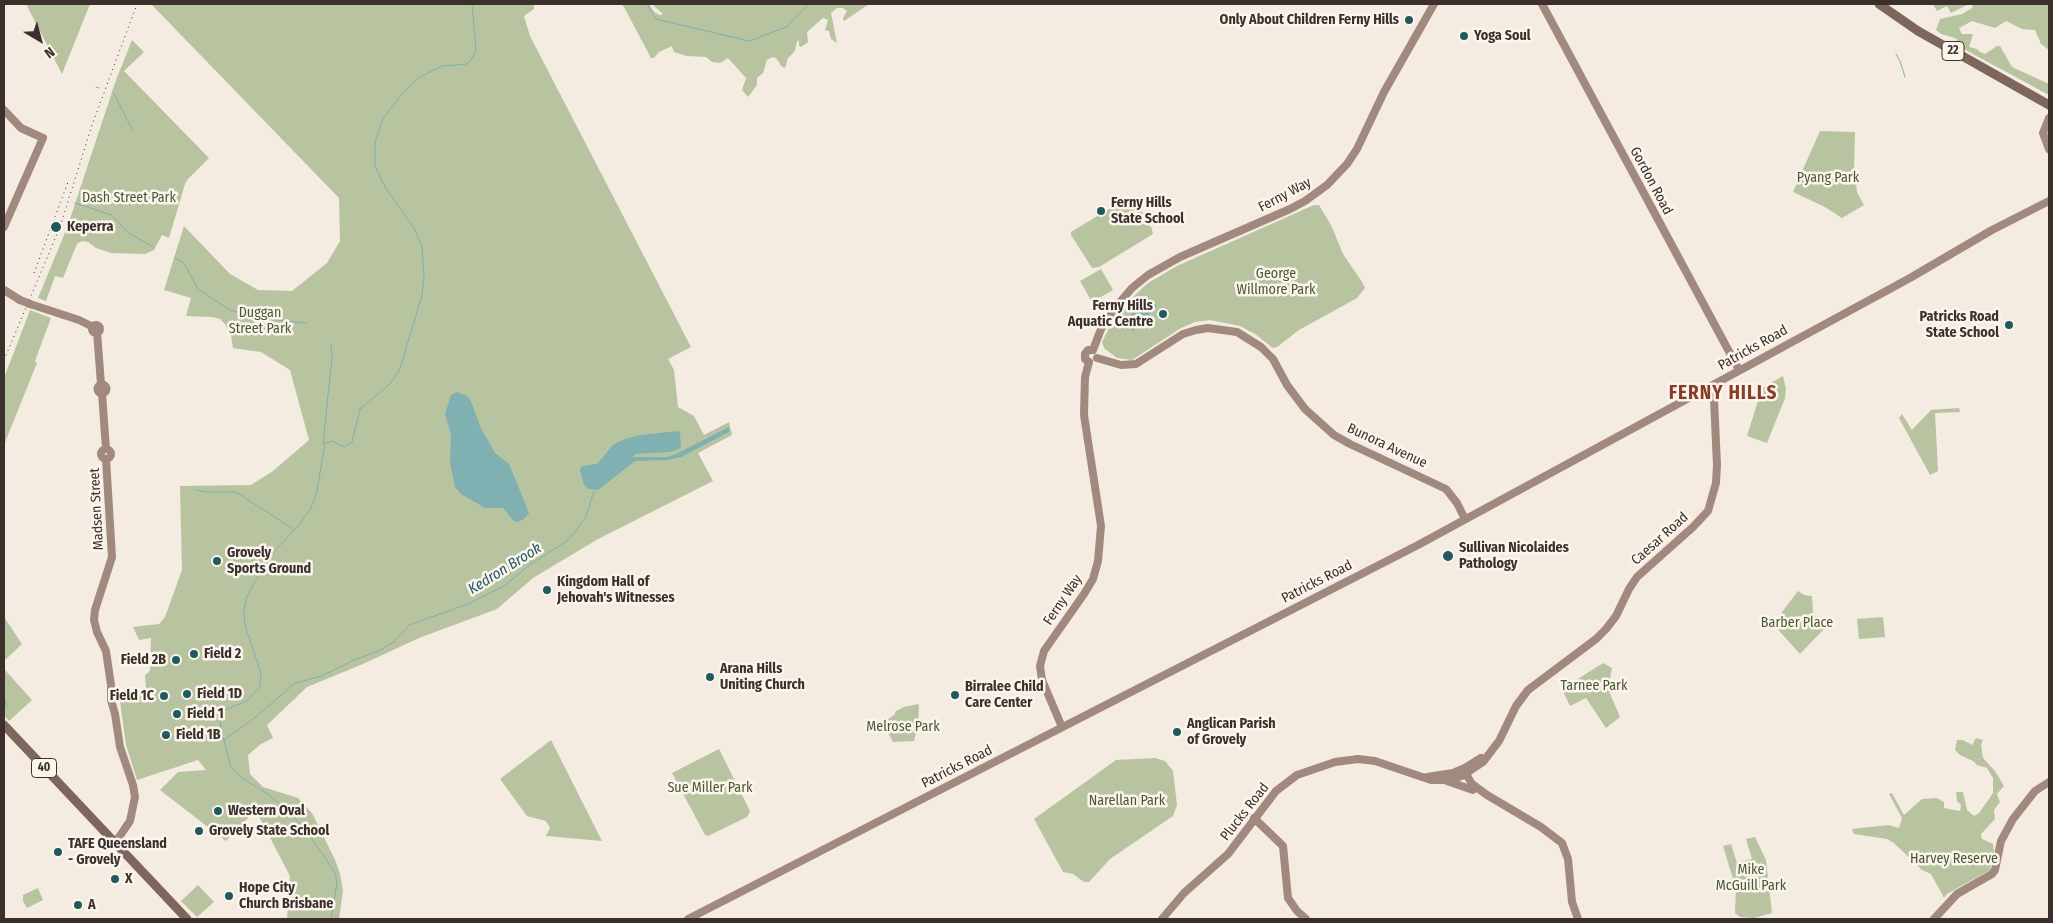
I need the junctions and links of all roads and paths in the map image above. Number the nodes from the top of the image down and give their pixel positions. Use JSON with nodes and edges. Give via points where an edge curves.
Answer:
{"nodes":[{"id":1,"x":1434,"y":4,"type":"edge"},
{"id":2,"x":1542,"y":4,"type":"edge"},
{"id":3,"x":1879,"y":4,"type":"edge"},
{"id":4,"x":2049,"y":105,"type":"edge"},
{"id":5,"x":4,"y":110,"type":"edge"},
{"id":6,"x":2049,"y":118,"type":"edge"},
{"id":7,"x":2049,"y":149,"type":"edge"},
{"id":8,"x":2049,"y":202,"type":"edge"},
{"id":9,"x":4,"y":227,"type":"edge"},
{"id":10,"x":4,"y":290,"type":"edge"},
{"id":11,"x":4,"y":295,"type":"edge"},
{"id":12,"x":20,"y":300,"type":"junction"},
{"id":13,"x":1093,"y":350,"type":"junction"},
{"id":14,"x":1098,"y":358,"type":"junction"},
{"id":15,"x":1089,"y":362,"type":"junction"},
{"id":16,"x":1739,"y":370,"type":"junction"},
{"id":17,"x":1722,"y":380,"type":"junction"},
{"id":18,"x":1707,"y":388,"type":"junction"},
{"id":19,"x":1713,"y":402,"type":"junction"},
{"id":20,"x":1465,"y":519,"type":"junction"},
{"id":21,"x":4,"y":726,"type":"edge"},
{"id":22,"x":1062,"y":727,"type":"junction"},
{"id":23,"x":1486,"y":756,"type":"junction"},
{"id":24,"x":1476,"y":768,"type":"junction"},
{"id":25,"x":1462,"y":773,"type":"junction"},
{"id":26,"x":1426,"y":777,"type":"junction"},
{"id":27,"x":1445,"y":780,"type":"junction"},
{"id":28,"x":2049,"y":782,"type":"edge"},
{"id":29,"x":1476,"y":789,"type":"junction"},
{"id":30,"x":1254,"y":818,"type":"junction"},
{"id":31,"x":115,"y":843,"type":"junction"},
{"id":32,"x":186,"y":919,"type":"edge"},
{"id":33,"x":688,"y":919,"type":"edge"},
{"id":34,"x":1162,"y":919,"type":"edge"},
{"id":35,"x":1306,"y":919,"type":"edge"},
{"id":36,"x":1578,"y":919,"type":"edge"},
{"id":37,"x":1934,"y":919,"type":"edge"}],
"edges":[{"from":1,"to":13,"type":"street","name":"Ferny Way","via":[[1384,92],[1357,150],[1327,185],[1290,209],[1180,257],[1148,275],[1114,309]]},
{"from":2,"to":16,"type":"street","name":"Gordon Road"},
{"from":3,"to":4,"type":"main road","number":"22","via":[[1918,31]]},
{"from":5,"to":9,"type":"street","via":[[21,128],[42,138]]},
{"from":6,"to":7,"type":"street","via":[[2043,133]]},
{"from":8,"to":16,"type":"street","name":"Patricks Road"},
{"from":10,"to":12,"type":"street"},
{"from":11,"to":12,"type":"street"},
{"from":12,"to":31,"type":"street","name":"Madsen Street","bridge":true,"via":[[79,320],[95,330],[101,384],[106,388],[102,393],[106,450],[111,454],[106,459],[112,557],[94,620],[106,651],[120,747],[135,797],[130,821]]},
{"from":13,"to":14,"type":"street"},
{"from":13,"to":15,"type":"street","name":"Ferny Way","via":[[1085,354]]},
{"from":14,"to":15,"type":"street"},
{"from":14,"to":20,"type":"street","name":"Bunora Avenue","via":[[1129,365],[1196,330],[1208,328],[1237,332],[1273,359],[1305,408],[1334,434],[1446,490]]},
{"from":15,"to":22,"type":"street","name":"Ferny Way","via":[[1084,386],[1084,415],[1101,526],[1098,561],[1084,594],[1044,650],[1040,666],[1042,680]]},
{"from":16,"to":17,"type":"street","name":"Patricks Road"},
{"from":17,"to":18,"type":"street","name":"Patricks Road"},
{"from":17,"to":19,"type":"street"},
{"from":18,"to":19,"type":"street","name":"Caesar Road"},
{"from":18,"to":20,"type":"street","name":"Patricks Road"},
{"from":19,"to":23,"type":"street","name":"Caesar Road","via":[[1716,483],[1708,511],[1637,577],[1616,616],[1601,634],[1528,690],[1516,706],[1499,741]]},
{"from":20,"to":22,"type":"street","name":"Patricks Road"},
{"from":21,"to":31,"type":"main road","number":"40"},
{"from":22,"to":33,"type":"street","name":"Patricks Road"},
{"from":23,"to":24,"type":"street","name":"Caesar Road"},
{"from":23,"to":25,"type":"street","name":"Caesar Road"},
{"from":24,"to":25,"type":"street","name":"Caesar Road"},
{"from":24,"to":29,"type":"street"},
{"from":25,"to":26,"type":"street","name":"Plucks Road"},
{"from":25,"to":27,"type":"street","name":"Plucks Road"},
{"from":25,"to":29,"type":"street"},
{"from":26,"to":27,"type":"street","name":"Plucks Road"},
{"from":26,"to":30,"type":"street","name":"Plucks Road","via":[[1375,761],[1335,762],[1306,771],[1285,783]]},
{"from":27,"to":29,"type":"street"},
{"from":28,"to":37,"type":"street","via":[[2035,791],[2013,819],[2001,841],[1992,874],[1952,898]]},
{"from":29,"to":36,"type":"street","via":[[1562,843],[1568,859],[1572,902]]},
{"from":30,"to":34,"type":"street","name":"Plucks Road","via":[[1228,854],[1184,893]]},
{"from":30,"to":35,"type":"street","via":[[1281,843],[1288,898]]},
{"from":31,"to":32,"type":"main road","number":"40"}]}
